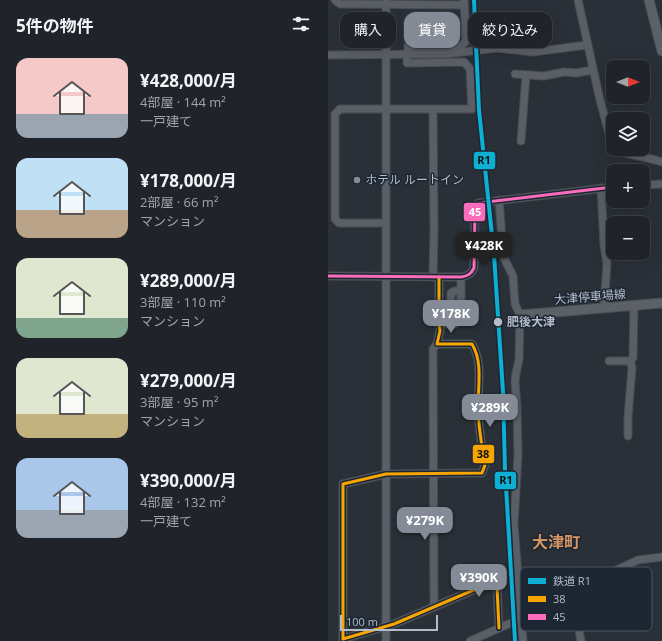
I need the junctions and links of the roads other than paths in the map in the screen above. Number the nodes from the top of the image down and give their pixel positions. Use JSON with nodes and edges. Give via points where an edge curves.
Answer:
{"nodes":[{"id":1,"x":335,"y":0,"type":"edge"},
{"id":2,"x":578,"y":0,"type":"edge"},
{"id":3,"x":649,"y":0,"type":"edge"},
{"id":4,"x":386,"y":2,"type":"edge"},
{"id":5,"x":464,"y":2,"type":"edge"},
{"id":6,"x":587,"y":45,"type":"junction"},
{"id":7,"x":662,"y":51,"type":"edge"},
{"id":8,"x":385,"y":54,"type":"junction"},
{"id":9,"x":328,"y":55,"type":"edge"},
{"id":10,"x":408,"y":55,"type":"junction"},
{"id":11,"x":593,"y":70,"type":"junction"},
{"id":12,"x":515,"y":74,"type":"dead end"},
{"id":13,"x":526,"y":75,"type":"junction"},
{"id":14,"x":386,"y":109,"type":"junction"},
{"id":15,"x":433,"y":110,"type":"junction"},
{"id":16,"x":606,"y":121,"type":"edge"},
{"id":17,"x":521,"y":141,"type":"dead end"},
{"id":18,"x":632,"y":156,"type":"edge"},
{"id":19,"x":662,"y":162,"type":"edge"},
{"id":20,"x":662,"y":184,"type":"edge"},
{"id":21,"x":650,"y":185,"type":"edge"},
{"id":22,"x":601,"y":188,"type":"junction"},
{"id":23,"x":606,"y":188,"type":"edge"},
{"id":24,"x":499,"y":200,"type":"junction"},
{"id":25,"x":386,"y":223,"type":"junction"},
{"id":26,"x":604,"y":247,"type":"joint"},
{"id":27,"x":328,"y":276,"type":"edge"},
{"id":28,"x":386,"y":277,"type":"junction"},
{"id":29,"x":436,"y":277,"type":"junction"},
{"id":30,"x":461,"y":277,"type":"junction"},
{"id":31,"x":662,"y":303,"type":"edge"},
{"id":32,"x":634,"y":305,"type":"junction"},
{"id":33,"x":604,"y":307,"type":"junction"},
{"id":34,"x":520,"y":315,"type":"junction"},
{"id":35,"x":438,"y":324,"type":"junction"},
{"id":36,"x":437,"y":344,"type":"junction"},
{"id":37,"x":609,"y":361,"type":"dead end"},
{"id":38,"x":630,"y":361,"type":"junction"},
{"id":39,"x":628,"y":436,"type":"dead end"},
{"id":40,"x":386,"y":474,"type":"junction"},
{"id":41,"x":434,"y":474,"type":"junction"},
{"id":42,"x":662,"y":557,"type":"edge"},
{"id":43,"x":623,"y":567,"type":"edge"},
{"id":44,"x":520,"y":600,"type":"edge"},
{"id":45,"x":434,"y":607,"type":"junction"},
{"id":46,"x":520,"y":619,"type":"edge"},
{"id":47,"x":386,"y":627,"type":"junction"},
{"id":48,"x":499,"y":628,"type":"junction"},
{"id":49,"x":523,"y":631,"type":"edge"},
{"id":50,"x":580,"y":631,"type":"edge"},
{"id":51,"x":386,"y":641,"type":"edge"},
{"id":52,"x":470,"y":641,"type":"edge"},
{"id":53,"x":523,"y":641,"type":"edge"},
{"id":54,"x":582,"y":641,"type":"edge"}],
"edges":[{"from":1,"to":4,"type":"street","via":[[340,4]]},
{"from":2,"to":6,"type":"street"},
{"from":3,"to":7,"type":"main road"},
{"from":4,"to":5,"type":"street"},
{"from":4,"to":8,"type":"street"},
{"from":5,"to":10,"type":"street","via":[[466,41],[461,46],[408,46]]},
{"from":6,"to":10,"type":"street","via":[[533,52],[497,48],[461,53]]},
{"from":6,"to":11,"type":"street"},
{"from":8,"to":9,"type":"street"},
{"from":8,"to":10,"type":"street"},
{"from":8,"to":14,"type":"street"},
{"from":10,"to":15,"type":"street","via":[[408,63],[464,62],[470,69],[472,109]]},
{"from":11,"to":13,"type":"street","via":[[544,76]]},
{"from":11,"to":16,"type":"street"},
{"from":12,"to":13,"type":"street"},
{"from":13,"to":17,"type":"street"},
{"from":14,"to":15,"type":"street"},
{"from":14,"to":25,"type":"street"},
{"from":14,"to":25,"type":"street","via":[[340,109],[335,114],[335,219],[339,224]]},
{"from":15,"to":29,"type":"street"},
{"from":18,"to":19,"type":"street"},
{"from":20,"to":21,"type":"street"},
{"from":22,"to":23,"type":"street"},
{"from":22,"to":24,"type":"street"},
{"from":22,"to":26,"type":"street"},
{"from":24,"to":30,"type":"street","via":[[481,202],[475,208],[474,268],[470,274]]},
{"from":24,"to":34,"type":"street","via":[[504,258],[513,276],[515,304]]},
{"from":25,"to":28,"type":"street"},
{"from":26,"to":33,"type":"street","via":[[607,264]]},
{"from":27,"to":28,"type":"street"},
{"from":28,"to":29,"type":"street"},
{"from":28,"to":40,"type":"street"},
{"from":29,"to":30,"type":"street"},
{"from":29,"to":35,"type":"street"},
{"from":30,"to":35,"type":"street","via":[[461,291],[454,291],[451,294],[451,310],[455,324]]},
{"from":31,"to":32,"type":"main road","name":"大津停車場線"},
{"from":32,"to":33,"type":"main road","name":"大津停車場線"},
{"from":32,"to":38,"type":"street","via":[[633,358]]},
{"from":33,"to":34,"type":"main road","name":"大津停車場線"},
{"from":34,"to":44,"type":"street","via":[[519,360],[515,382],[518,455],[514,524]]},
{"from":35,"to":36,"type":"street","via":[[440,331]]},
{"from":36,"to":41,"type":"street","via":[[433,349]]},
{"from":36,"to":41,"type":"street","via":[[472,344],[475,349],[480,380],[478,407],[485,465],[482,473]]},
{"from":37,"to":38,"type":"street"},
{"from":38,"to":39,"type":"street","via":[[632,368]]},
{"from":40,"to":41,"type":"street"},
{"from":40,"to":47,"type":"street"},
{"from":40,"to":47,"type":"street","via":[[343,484],[343,639]]},
{"from":41,"to":45,"type":"street"},
{"from":42,"to":43,"type":"street","via":[[638,560]]},
{"from":45,"to":47,"type":"street"},
{"from":45,"to":48,"type":"street","via":[[490,583],[497,587]]},
{"from":46,"to":48,"type":"street"},
{"from":47,"to":51,"type":"street"},
{"from":48,"to":52,"type":"street"},
{"from":49,"to":53,"type":"street"},
{"from":50,"to":54,"type":"street"}]}
